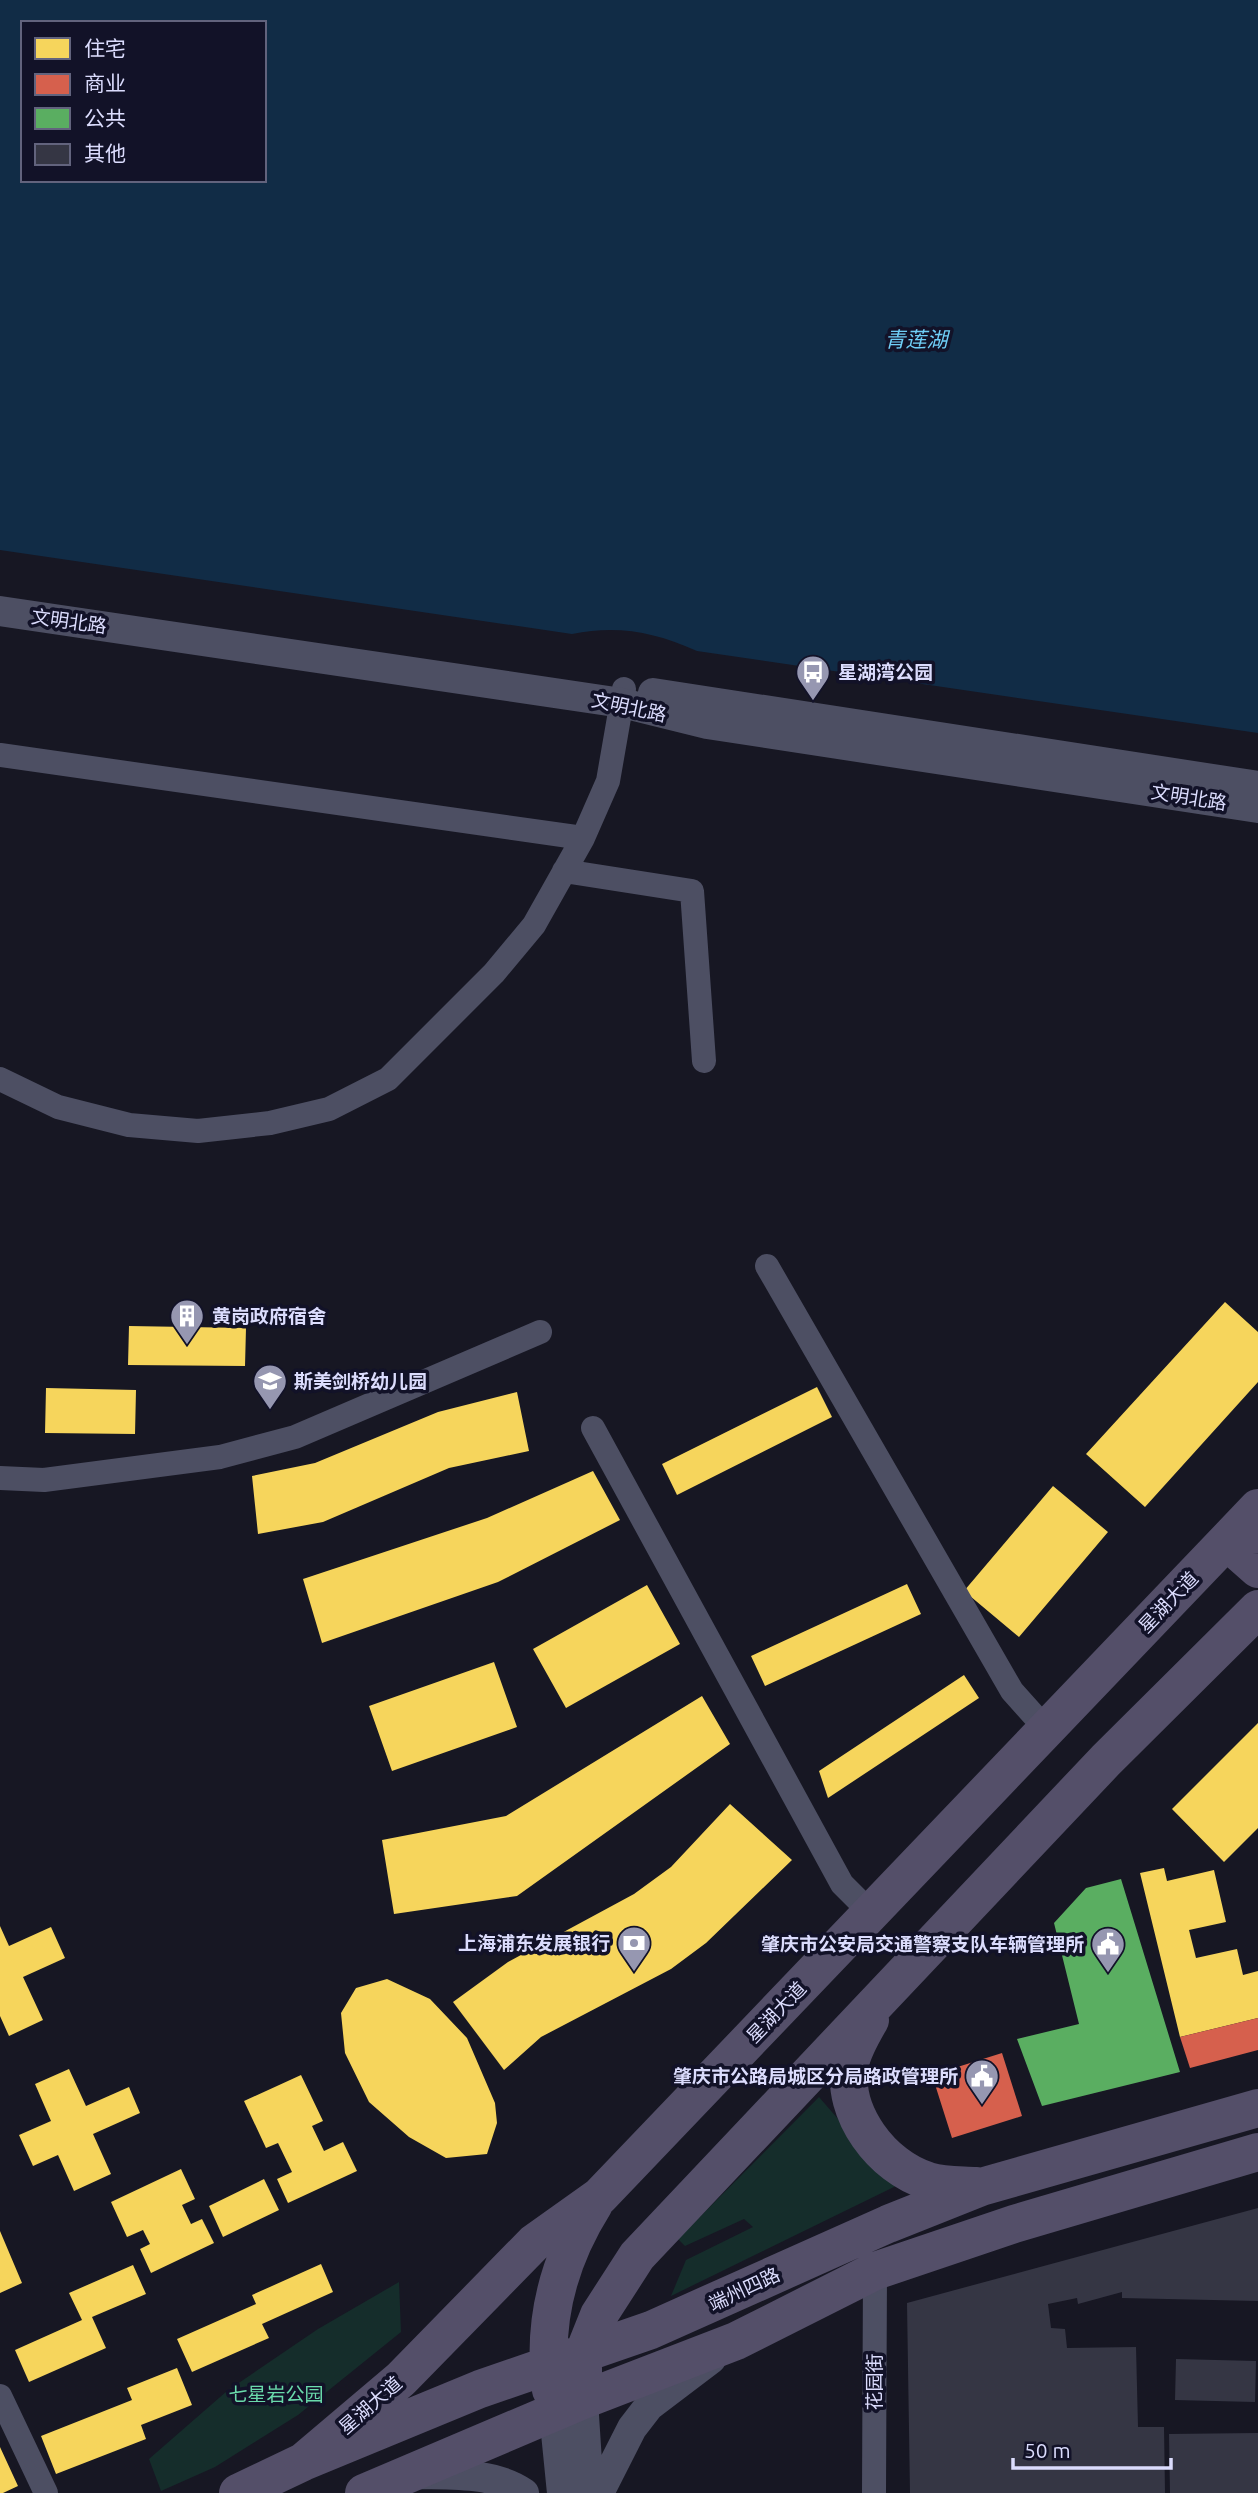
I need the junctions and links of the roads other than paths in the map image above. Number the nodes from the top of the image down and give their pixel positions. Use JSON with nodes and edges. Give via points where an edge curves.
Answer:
{"nodes":[{"id":1,"x":0,"y":597,"type":"edge"},
{"id":2,"x":0,"y":611,"type":"edge"},
{"id":3,"x":623,"y":696,"type":"junction"},
{"id":4,"x":0,"y":755,"type":"edge"},
{"id":5,"x":1258,"y":786,"type":"edge"},
{"id":6,"x":1258,"y":808,"type":"edge"},
{"id":7,"x":583,"y":838,"type":"junction"},
{"id":8,"x":564,"y":871,"type":"junction"},
{"id":9,"x":704,"y":1061,"type":"dead end"},
{"id":10,"x":0,"y":1079,"type":"edge"},
{"id":11,"x":767,"y":1266,"type":"dead end"},
{"id":12,"x":540,"y":1332,"type":"dead end"},
{"id":13,"x":593,"y":1428,"type":"dead end"},
{"id":14,"x":0,"y":1478,"type":"edge"},
{"id":15,"x":1249,"y":1517,"type":"edge"},
{"id":16,"x":1258,"y":1569,"type":"edge"},
{"id":17,"x":1258,"y":1609,"type":"edge"},
{"id":18,"x":1046,"y":1730,"type":"junction"},
{"id":19,"x":871,"y":1913,"type":"junction"},
{"id":20,"x":886,"y":1990,"type":"junction"},
{"id":21,"x":1258,"y":2108,"type":"edge"},
{"id":22,"x":1258,"y":2152,"type":"edge"},
{"id":23,"x":981,"y":2187,"type":"junction"},
{"id":24,"x":593,"y":2207,"type":"junction"},
{"id":25,"x":637,"y":2256,"type":"junction"},
{"id":26,"x":782,"y":2271,"type":"junction"},
{"id":27,"x":875,"y":2272,"type":"junction"},
{"id":28,"x":800,"y":2308,"type":"junction"},
{"id":29,"x":736,"y":2341,"type":"junction"},
{"id":30,"x":565,"y":2360,"type":"junction"},
{"id":31,"x":0,"y":2396,"type":"edge"},
{"id":32,"x":568,"y":2406,"type":"junction"},
{"id":33,"x":386,"y":2427,"type":"junction"},
{"id":34,"x":303,"y":2462,"type":"junction"},
{"id":35,"x":408,"y":2473,"type":"junction"},
{"id":36,"x":46,"y":2493,"type":"edge"},
{"id":37,"x":238,"y":2493,"type":"edge"},
{"id":38,"x":364,"y":2493,"type":"edge"},
{"id":39,"x":524,"y":2493,"type":"edge"},
{"id":40,"x":562,"y":2493,"type":"edge"},
{"id":41,"x":589,"y":2493,"type":"edge"},
{"id":42,"x":599,"y":2493,"type":"edge"},
{"id":43,"x":874,"y":2493,"type":"edge"}],
"edges":[{"from":1,"to":3,"type":"street","name":"文明北路"},
{"from":2,"to":3,"type":"street","name":"文明北路"},
{"from":3,"to":5,"type":"street","name":"文明北路"},
{"from":3,"to":6,"type":"street","name":"文明北路","via":[[707,724]]},
{"from":3,"to":7,"type":"street","via":[[608,781]]},
{"from":4,"to":7,"type":"street"},
{"from":7,"to":8,"type":"street"},
{"from":8,"to":9,"type":"street","via":[[692,891]]},
{"from":8,"to":10,"type":"street","via":[[534,925],[444,1025],[388,1079],[329,1109],[270,1123],[198,1131],[129,1125],[58,1107]]},
{"from":11,"to":18,"type":"street","via":[[1012,1691]]},
{"from":12,"to":14,"type":"street","via":[[295,1437],[220,1457],[44,1480]]},
{"from":13,"to":19,"type":"street","via":[[842,1884]]},
{"from":15,"to":16,"type":"main road","via":[[1241,1554]]},
{"from":15,"to":18,"type":"main road","name":"星湖大道"},
{"from":17,"to":20,"type":"main road"},
{"from":18,"to":19,"type":"main road","name":"星湖大道"},
{"from":19,"to":24,"type":"main road","name":"星湖大道"},
{"from":20,"to":23,"type":"main road","via":[[850,2065],[859,2121],[884,2154],[925,2180]]},
{"from":20,"to":25,"type":"main road"},
{"from":21,"to":23,"type":"main road","name":"端州四路"},
{"from":22,"to":27,"type":"main road","via":[[1014,2224]]},
{"from":23,"to":26,"type":"main road","name":"端州四路"},
{"from":24,"to":25,"type":"main road","via":[[587,2252],[604,2265]]},
{"from":24,"to":30,"type":"main road","via":[[561,2266],[550,2323]]},
{"from":24,"to":34,"type":"main road","name":"星湖大道","via":[[534,2243],[401,2379]]},
{"from":25,"to":30,"type":"main road"},
{"from":26,"to":28,"type":"main road"},
{"from":26,"to":30,"type":"main road","name":"端州四路","via":[[672,2322]]},
{"from":27,"to":28,"type":"main road"},
{"from":27,"to":43,"type":"street","name":"花园街"},
{"from":28,"to":29,"type":"main road"},
{"from":29,"to":32,"type":"main road"},
{"from":29,"to":42,"type":"street","via":[[649,2406],[632,2428]]},
{"from":30,"to":32,"type":"main road"},
{"from":30,"to":33,"type":"main road","name":"端州四路"},
{"from":31,"to":36,"type":"street"},
{"from":32,"to":35,"type":"main road"},
{"from":32,"to":40,"type":"street"},
{"from":32,"to":41,"type":"street"},
{"from":33,"to":34,"type":"main road","name":"端州四路"},
{"from":33,"to":35,"type":"main road"},
{"from":34,"to":37,"type":"main road","name":"端州四路"},
{"from":35,"to":38,"type":"main road"},
{"from":35,"to":39,"type":"street","via":[[474,2476]]}]}
